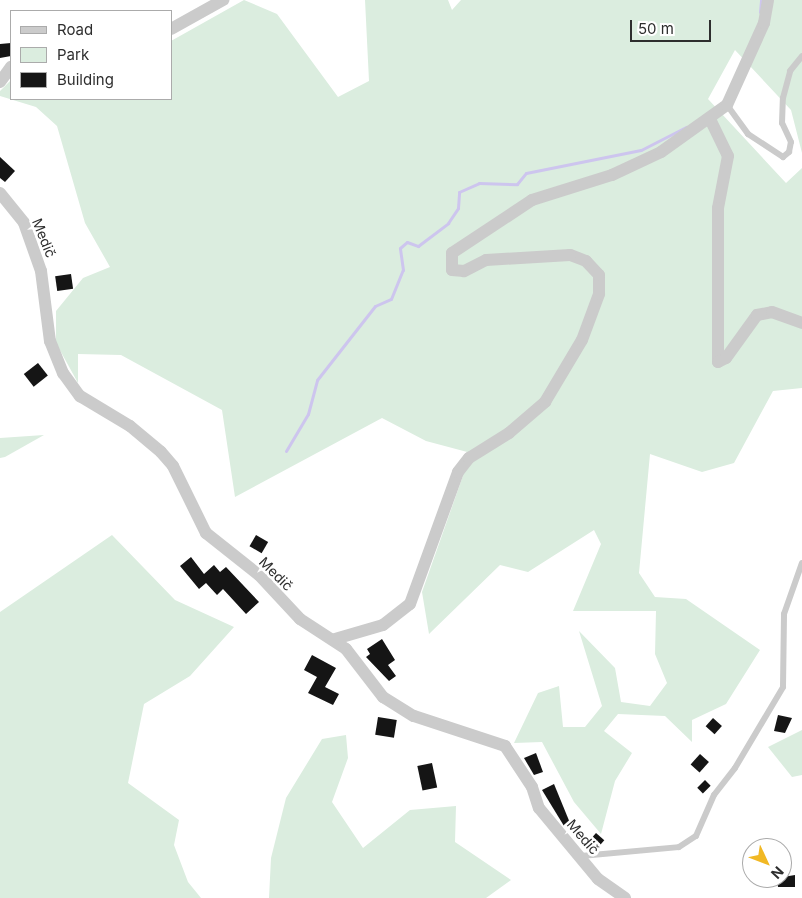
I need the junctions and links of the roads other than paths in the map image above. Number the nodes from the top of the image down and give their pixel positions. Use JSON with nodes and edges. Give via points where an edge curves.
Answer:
{"nodes":[{"id":1,"x":223,"y":0,"type":"edge"},
{"id":2,"x":768,"y":0,"type":"edge"},
{"id":3,"x":172,"y":28,"type":"edge"},
{"id":4,"x":802,"y":56,"type":"edge"},
{"id":5,"x":10,"y":68,"type":"edge"},
{"id":6,"x":0,"y":82,"type":"edge"},
{"id":7,"x":727,"y":105,"type":"junction"},
{"id":8,"x":710,"y":119,"type":"junction"},
{"id":9,"x":0,"y":192,"type":"edge"},
{"id":10,"x":802,"y":323,"type":"edge"},
{"id":11,"x":802,"y":563,"type":"edge"},
{"id":12,"x":335,"y":639,"type":"junction"},
{"id":13,"x":580,"y":856,"type":"junction"},
{"id":14,"x":625,"y":898,"type":"edge"}],
"edges":[{"from":1,"to":3,"type":"street"},
{"from":2,"to":7,"type":"street","via":[[764,23]]},
{"from":4,"to":7,"type":"lane","via":[[790,71],[783,98],[782,123],[791,142],[790,152],[783,157],[748,134]]},
{"from":5,"to":6,"type":"street"},
{"from":7,"to":8,"type":"street"},
{"from":8,"to":10,"type":"street","via":[[728,156],[718,208],[718,362],[726,358],[757,315],[772,312]]},
{"from":8,"to":12,"type":"street","via":[[661,152],[612,175],[532,200],[452,254],[452,270],[464,270],[486,260],[570,255],[586,261],[599,275],[599,294],[582,340],[546,402],[509,433],[469,458],[458,472],[410,604],[383,625]]},
{"from":9,"to":12,"type":"street","name":"Medič","via":[[24,223],[41,271],[50,341],[63,373],[80,396],[130,426],[161,452],[173,466],[206,533],[260,575],[300,619]]},
{"from":11,"to":13,"type":"lane","via":[[784,614],[783,687],[735,768],[714,795],[696,836],[679,847]]},
{"from":12,"to":13,"type":"street","name":"Medič","via":[[383,697],[399,708],[505,746],[532,786],[539,808]]},
{"from":13,"to":14,"type":"street","name":"Medič","via":[[598,879]]}]}
